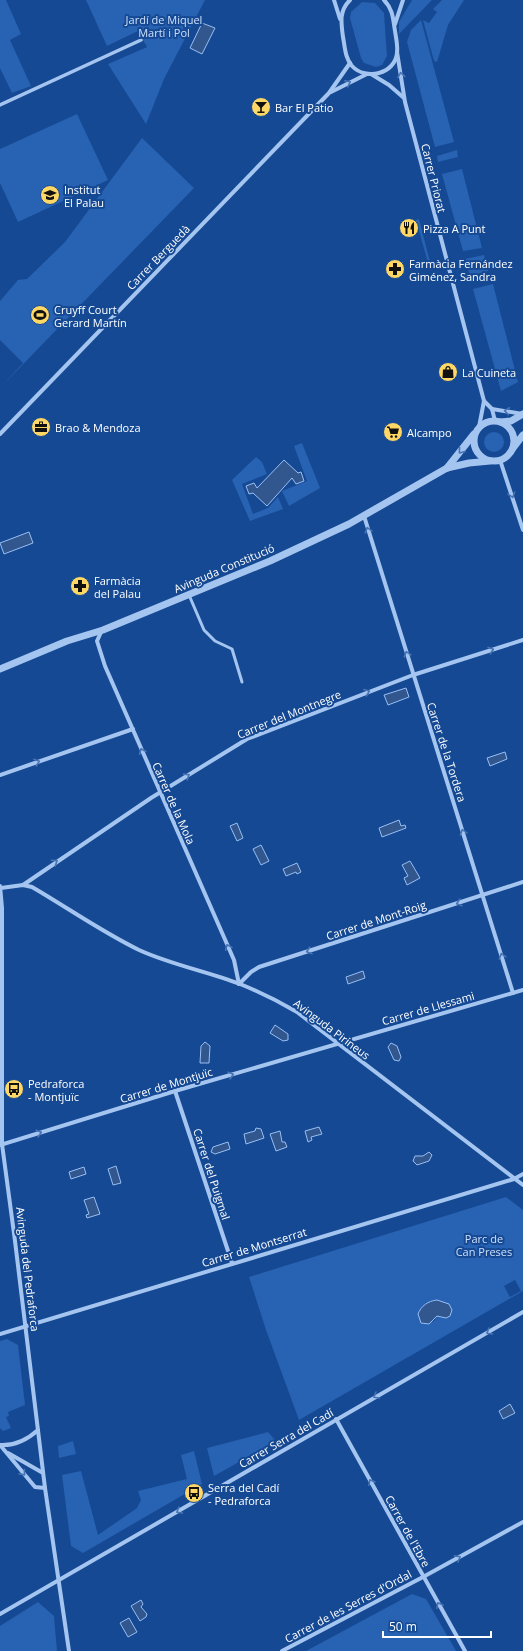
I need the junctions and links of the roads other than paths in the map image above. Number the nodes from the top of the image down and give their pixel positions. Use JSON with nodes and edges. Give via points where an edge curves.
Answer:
{"nodes":[{"id":1,"x":334,"y":0,"type":"edge"},
{"id":2,"x":350,"y":0,"type":"edge"},
{"id":3,"x":384,"y":0,"type":"edge"},
{"id":4,"x":403,"y":0,"type":"edge"},
{"id":5,"x":341,"y":22,"type":"junction"},
{"id":6,"x":394,"y":28,"type":"junction"},
{"id":7,"x":141,"y":40,"type":"dead end"},
{"id":8,"x":397,"y":52,"type":"junction"},
{"id":9,"x":350,"y":63,"type":"junction"},
{"id":10,"x":369,"y":74,"type":"junction"},
{"id":11,"x":328,"y":93,"type":"junction"},
{"id":12,"x":405,"y":98,"type":"junction"},
{"id":13,"x":0,"y":105,"type":"edge"},
{"id":14,"x":484,"y":401,"type":"junction"},
{"id":15,"x":492,"y":409,"type":"junction"},
{"id":16,"x":523,"y":414,"type":"edge"},
{"id":17,"x":498,"y":421,"type":"junction"},
{"id":18,"x":477,"y":430,"type":"junction"},
{"id":19,"x":0,"y":434,"type":"edge"},
{"id":20,"x":523,"y":436,"type":"edge"},
{"id":21,"x":513,"y":448,"type":"junction"},
{"id":22,"x":500,"y":460,"type":"junction"},
{"id":23,"x":490,"y":461,"type":"junction"},
{"id":24,"x":447,"y":468,"type":"junction"},
{"id":25,"x":364,"y":516,"type":"junction"},
{"id":26,"x":523,"y":530,"type":"edge"},
{"id":27,"x":189,"y":595,"type":"junction"},
{"id":28,"x":103,"y":630,"type":"junction"},
{"id":29,"x":523,"y":640,"type":"edge"},
{"id":30,"x":0,"y":668,"type":"edge"},
{"id":31,"x":413,"y":675,"type":"junction"},
{"id":32,"x":242,"y":682,"type":"dead end"},
{"id":33,"x":133,"y":729,"type":"junction"},
{"id":34,"x":0,"y":775,"type":"edge"},
{"id":35,"x":160,"y":793,"type":"junction"},
{"id":36,"x":523,"y":882,"type":"edge"},
{"id":37,"x":23,"y":885,"type":"junction"},
{"id":38,"x":0,"y":887,"type":"edge"},
{"id":39,"x":484,"y":896,"type":"junction"},
{"id":40,"x":239,"y":984,"type":"junction"},
{"id":41,"x":0,"y":989,"type":"edge"},
{"id":42,"x":523,"y":990,"type":"edge"},
{"id":43,"x":513,"y":993,"type":"junction"},
{"id":44,"x":338,"y":1044,"type":"junction"},
{"id":45,"x":175,"y":1091,"type":"junction"},
{"id":46,"x":1,"y":1145,"type":"edge"},
{"id":47,"x":523,"y":1174,"type":"edge"},
{"id":48,"x":514,"y":1179,"type":"junction"},
{"id":49,"x":523,"y":1185,"type":"edge"},
{"id":50,"x":232,"y":1263,"type":"junction"},
{"id":51,"x":523,"y":1312,"type":"edge"},
{"id":52,"x":26,"y":1326,"type":"junction"},
{"id":53,"x":0,"y":1334,"type":"edge"},
{"id":54,"x":336,"y":1419,"type":"junction"},
{"id":55,"x":38,"y":1430,"type":"junction"},
{"id":56,"x":0,"y":1445,"type":"edge"},
{"id":57,"x":4,"y":1451,"type":"junction"},
{"id":58,"x":43,"y":1473,"type":"junction"},
{"id":59,"x":45,"y":1488,"type":"junction"},
{"id":60,"x":523,"y":1522,"type":"edge"},
{"id":61,"x":424,"y":1577,"type":"junction"},
{"id":62,"x":59,"y":1582,"type":"junction"},
{"id":63,"x":0,"y":1614,"type":"edge"},
{"id":64,"x":69,"y":1651,"type":"edge"},
{"id":65,"x":282,"y":1651,"type":"edge"},
{"id":66,"x":465,"y":1651,"type":"edge"}],
"edges":[{"from":1,"to":5,"type":"street"},
{"from":2,"to":5,"type":"street","via":[[341,13]]},
{"from":3,"to":6,"type":"street","name":"Carrer Priorat","via":[[390,8]]},
{"from":4,"to":6,"type":"street"},
{"from":5,"to":9,"type":"street","via":[[347,59]]},
{"from":6,"to":8,"type":"street","name":"Carrer Priorat"},
{"from":7,"to":13,"type":"street"},
{"from":8,"to":10,"type":"street","via":[[390,67]]},
{"from":12,"to":8,"type":"street","name":"Carrer Priorat","one_way":true},
{"from":9,"to":10,"type":"street","via":[[360,72]]},
{"from":9,"to":11,"type":"street","name":"Carrer Berguedà"},
{"from":11,"to":10,"type":"street","name":"Carrer Berguedà","one_way":true},
{"from":10,"to":12,"type":"street"},
{"from":11,"to":19,"type":"street","name":"Carrer Berguedà"},
{"from":12,"to":14,"type":"street","name":"Carrer Priorat"},
{"from":14,"to":15,"type":"street"},
{"from":14,"to":18,"type":"street","name":"Carrer Priorat"},
{"from":16,"to":15,"type":"street","one_way":true},
{"from":15,"to":17,"type":"street"},
{"from":16,"to":17,"type":"street","via":[[511,421]]},
{"from":17,"to":18,"type":"street","via":[[489,421]]},
{"from":17,"to":21,"type":"street","via":[[511,430]]},
{"from":18,"to":23,"type":"street","via":[[473,439],[476,451]]},
{"from":18,"to":24,"type":"street","name":"Avinguda Constitució","one_way":true},
{"from":20,"to":21,"type":"street"},
{"from":21,"to":22,"type":"street"},
{"from":22,"to":23,"type":"street"},
{"from":22,"to":26,"type":"street","one_way":true},
{"from":23,"to":24,"type":"street","name":"Avinguda Constitució","via":[[468,462]]},
{"from":24,"to":25,"type":"street","name":"Avinguda Constitució"},
{"from":25,"to":27,"type":"street","name":"Avinguda Constitució","via":[[319,539]]},
{"from":31,"to":25,"type":"street","name":"Carrer de la Tordera","one_way":true},
{"from":27,"to":28,"type":"street","name":"Avinguda Constitució"},
{"from":27,"to":32,"type":"lane","via":[[204,630],[215,641],[232,649]]},
{"from":28,"to":30,"type":"street","name":"Avinguda Constitució","via":[[67,641]]},
{"from":28,"to":33,"type":"street","name":"Carrer de la Mola","via":[[97,640],[100,654]]},
{"from":31,"to":29,"type":"street","name":"Carrer del Montnegre","one_way":true},
{"from":35,"to":31,"type":"street","name":"Carrer del Montnegre","one_way":true,"via":[[247,739]]},
{"from":39,"to":31,"type":"street","name":"Carrer de la Tordera","one_way":true},
{"from":34,"to":33,"type":"street","one_way":true},
{"from":35,"to":33,"type":"street","name":"Carrer de la Mola","one_way":true},
{"from":37,"to":35,"type":"street","name":"Carrer del Montnegre","one_way":true},
{"from":40,"to":35,"type":"street","name":"Carrer de la Mola","one_way":true,"via":[[234,960]]},
{"from":36,"to":39,"type":"street","name":"Carrer de Mont-Roig"},
{"from":37,"to":38,"type":"street"},
{"from":37,"to":40,"type":"street","name":"Avinguda Pirineus","via":[[32,887],[111,936],[139,950]]},
{"from":38,"to":41,"type":"street","name":"Avinguda del Pedraforca"},
{"from":39,"to":40,"type":"street","name":"Carrer de Mont-Roig","one_way":true,"via":[[259,966]]},
{"from":43,"to":39,"type":"street","name":"Carrer de la Tordera","one_way":true},
{"from":40,"to":44,"type":"street","name":"Avinguda Pirineus","via":[[273,998],[297,1012]]},
{"from":41,"to":46,"type":"street","name":"Avinguda del Pedraforca"},
{"from":42,"to":43,"type":"street","name":"Carrer de Llessami"},
{"from":43,"to":44,"type":"street","name":"Carrer de Llessami"},
{"from":45,"to":44,"type":"street","name":"Carrer de Montjuïc","one_way":true},
{"from":44,"to":48,"type":"street","name":"Avinguda Pirineus"},
{"from":46,"to":45,"type":"street","name":"Carrer de Montjuïc","one_way":true},
{"from":45,"to":50,"type":"street","name":"Carrer del Puigmal"},
{"from":46,"to":52,"type":"street","name":"Avinguda del Pedraforca"},
{"from":47,"to":48,"type":"street","name":"Carrer de Montserrat"},
{"from":48,"to":49,"type":"street","name":"Avinguda Pirineus"},
{"from":48,"to":50,"type":"street","name":"Carrer de Montserrat"},
{"from":50,"to":52,"type":"street","name":"Carrer de Montserrat"},
{"from":51,"to":54,"type":"street","name":"Carrer Serra del Cadí","one_way":true},
{"from":52,"to":53,"type":"street","name":"Carrer de Montserrat"},
{"from":52,"to":55,"type":"street","name":"Avinguda del Pedraforca"},
{"from":61,"to":54,"type":"street","name":"Carrer de l'Ebre","one_way":true},
{"from":54,"to":62,"type":"street","name":"Carrer Serra del Cadí","one_way":true},
{"from":55,"to":56,"type":"street","via":[[11,1446]]},
{"from":55,"to":58,"type":"street","name":"Avinguda del Pedraforca"},
{"from":56,"to":57,"type":"street"},
{"from":57,"to":58,"type":"street"},
{"from":57,"to":59,"type":"street","one_way":true,"via":[[35,1487]]},
{"from":58,"to":59,"type":"street","name":"Avinguda del Pedraforca"},
{"from":59,"to":62,"type":"street","name":"Avinguda del Pedraforca"},
{"from":61,"to":60,"type":"street","name":"Carrer de les Serres d'Ordal","one_way":true},
{"from":61,"to":65,"type":"street","name":"Carrer de les Serres d'Ordal"},
{"from":66,"to":61,"type":"street","name":"Carrer de l'Ebre","one_way":true},
{"from":62,"to":63,"type":"street","name":"Carrer Serra del Cadí"},
{"from":62,"to":64,"type":"street","name":"Avinguda del Pedraforca"}]}
